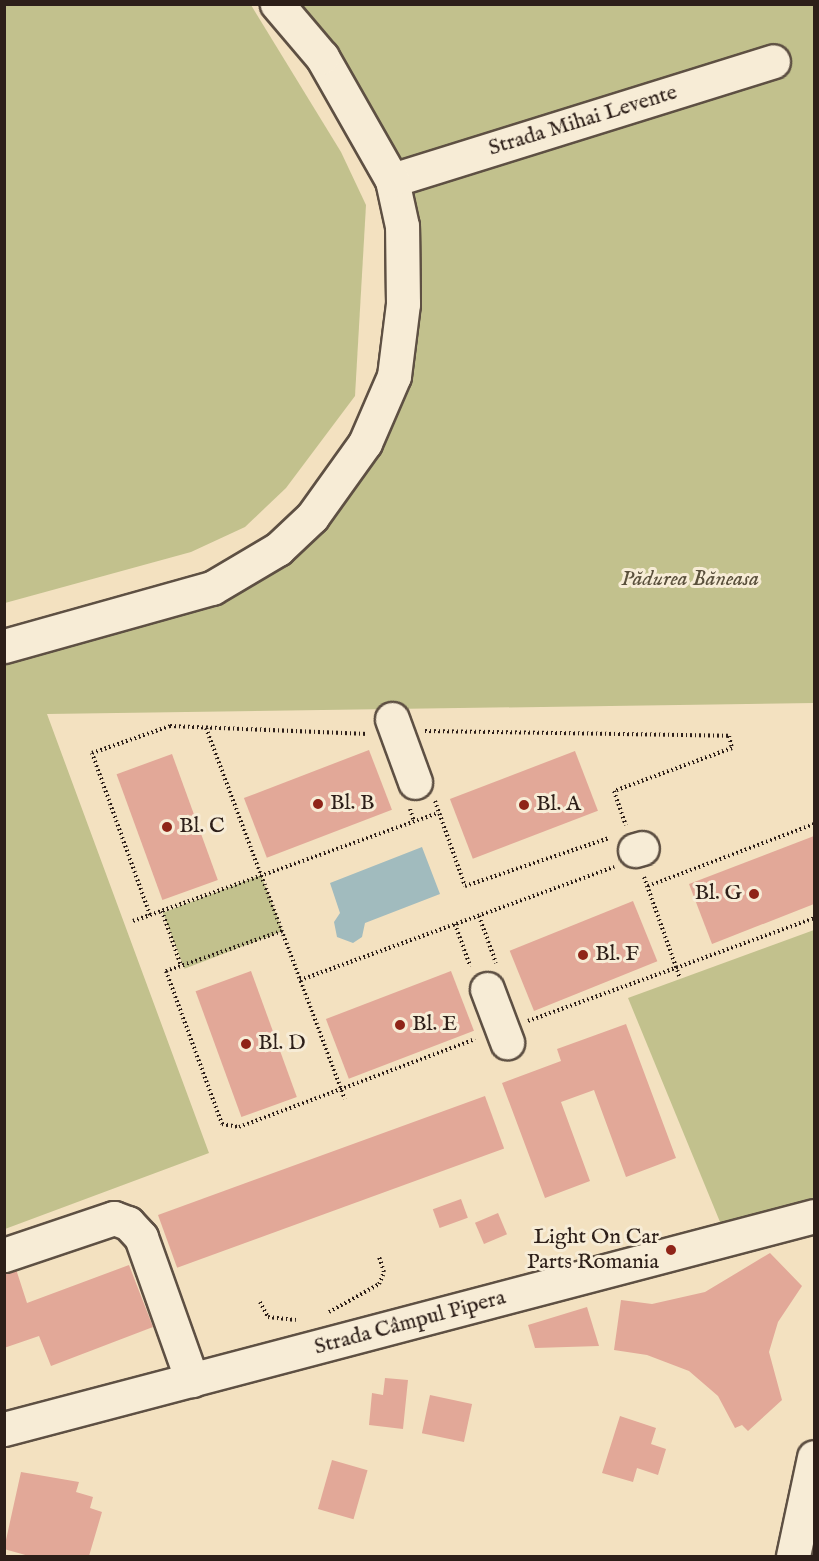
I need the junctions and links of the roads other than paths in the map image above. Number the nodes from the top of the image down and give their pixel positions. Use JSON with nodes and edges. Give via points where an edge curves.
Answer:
{"nodes":[{"id":1,"x":277,"y":4,"type":"edge"},
{"id":2,"x":773,"y":61,"type":"dead end"},
{"id":3,"x":392,"y":180,"type":"junction"},
{"id":4,"x":4,"y":645,"type":"edge"},
{"id":5,"x":394,"y":728,"type":"road end"},
{"id":6,"x":418,"y":792,"type":"road end"},
{"id":7,"x":486,"y":979,"type":"road end"},
{"id":8,"x":504,"y":1033,"type":"road end"},
{"id":9,"x":814,"y":1216,"type":"edge"},
{"id":10,"x":4,"y":1255,"type":"edge"},
{"id":11,"x":197,"y":1326,"type":"dead end"},
{"id":12,"x":203,"y":1377,"type":"junction"},
{"id":13,"x":4,"y":1429,"type":"edge"},
{"id":14,"x":814,"y":1457,"type":"edge"},
{"id":15,"x":793,"y":1557,"type":"edge"}],
"edges":[{"from":1,"to":3,"type":"street","via":[[322,57]]},
{"from":2,"to":3,"type":"street","name":"Strada Mihai Levente"},
{"from":3,"to":4,"type":"street","via":[[402,226],[403,304],[394,376],[365,443],[312,517],[278,549],[212,588]]},
{"from":5,"to":6,"type":"street"},
{"from":7,"to":8,"type":"street"},
{"from":9,"to":12,"type":"street","name":"Strada Câmpul Pipera"},
{"from":10,"to":12,"type":"street","via":[[114,1218],[128,1223],[141,1237]]},
{"from":11,"to":12,"type":"street"},
{"from":12,"to":13,"type":"street","name":"Strada Câmpul Pipera"},
{"from":14,"to":15,"type":"street"}]}
